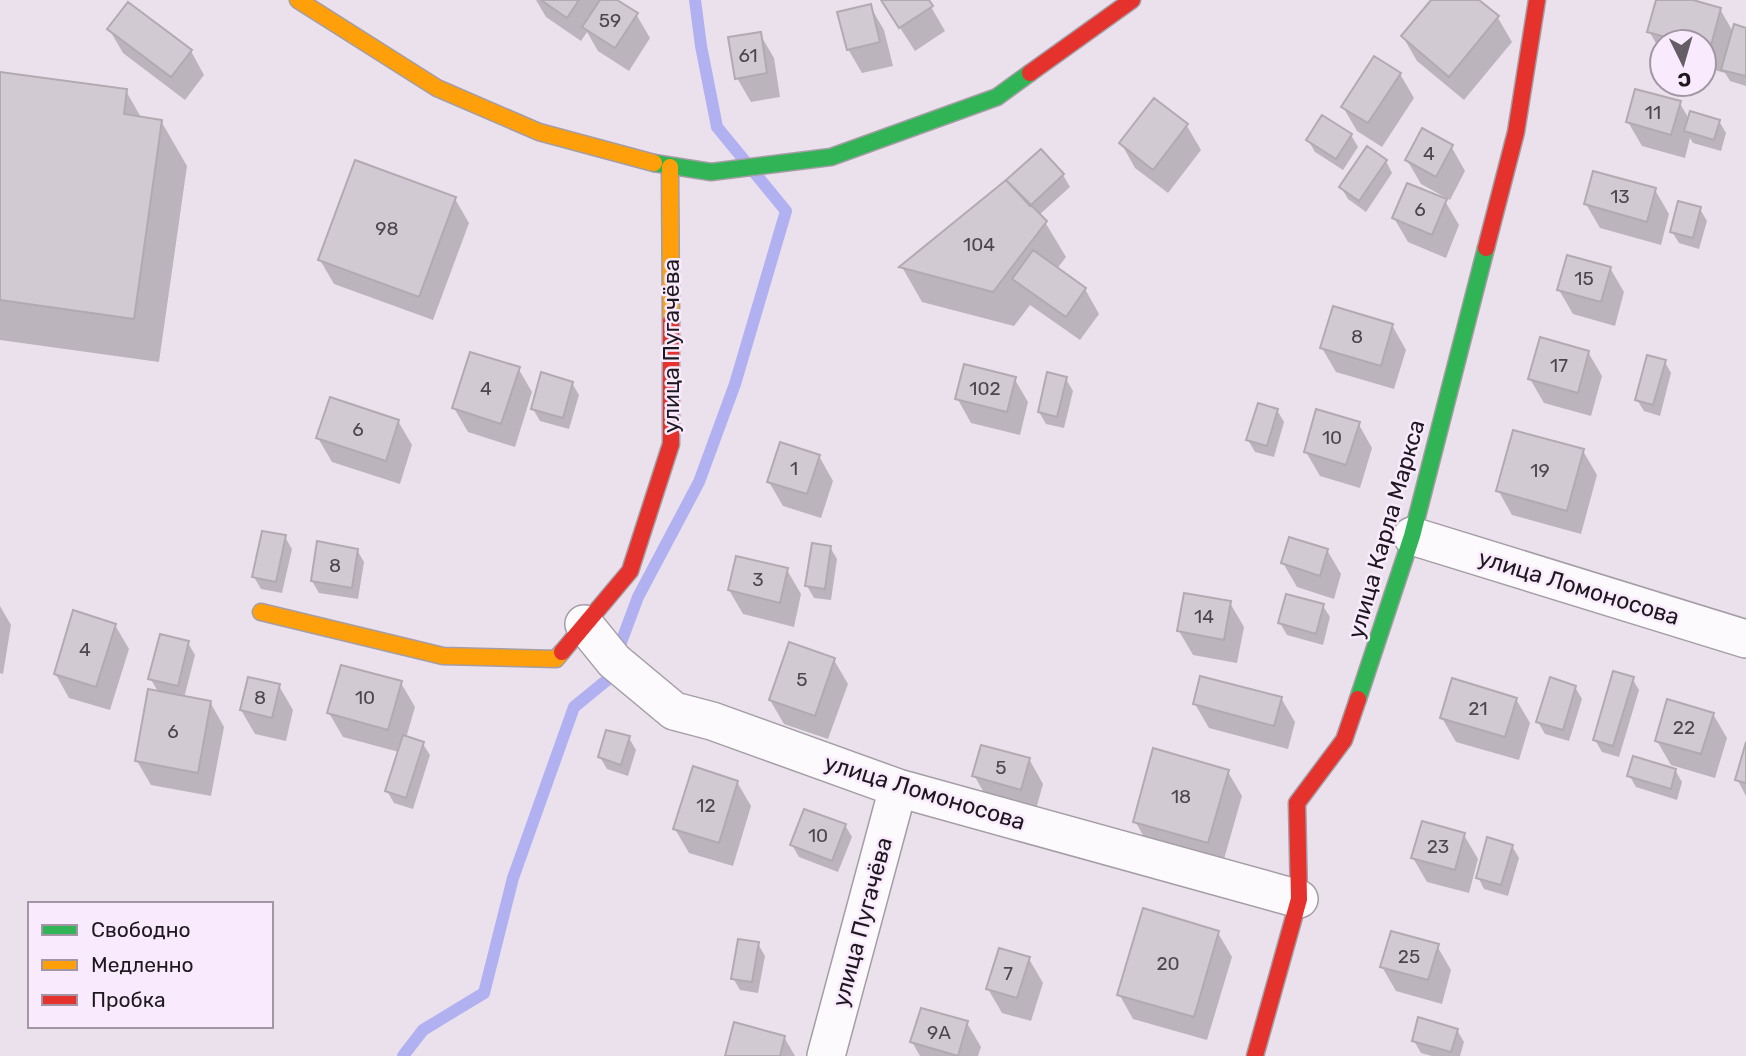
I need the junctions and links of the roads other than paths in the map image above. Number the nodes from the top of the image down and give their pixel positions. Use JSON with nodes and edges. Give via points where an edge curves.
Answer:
{"nodes":[{"id":1,"x":298,"y":0,"type":"edge"},
{"id":2,"x":1132,"y":0,"type":"edge"},
{"id":3,"x":1537,"y":0,"type":"edge"},
{"id":4,"x":670,"y":167,"type":"junction"},
{"id":5,"x":1412,"y":536,"type":"junction"},
{"id":6,"x":261,"y":612,"type":"dead end"},
{"id":7,"x":584,"y":624,"type":"junction"},
{"id":8,"x":1746,"y":639,"type":"edge"},
{"id":9,"x":898,"y":788,"type":"junction"},
{"id":10,"x":1299,"y":899,"type":"junction"},
{"id":11,"x":826,"y":1056,"type":"edge"},
{"id":12,"x":1255,"y":1056,"type":"edge"}],
"edges":[{"from":1,"to":4,"type":"street","via":[[437,88],[538,132]]},
{"from":2,"to":4,"type":"street","via":[[998,97],[831,157],[711,172]]},
{"from":3,"to":5,"type":"street","name":"улица Карла Маркса","via":[[1516,132]]},
{"from":4,"to":7,"type":"street","name":"улица Пугачёва","via":[[671,444],[629,571]]},
{"from":5,"to":8,"type":"street","name":"улица Ломоносова"},
{"from":5,"to":10,"type":"street","name":"улица Карла Маркса","via":[[1344,740],[1297,803]]},
{"from":6,"to":7,"type":"street","name":"улица Пугачёва","via":[[443,656],[556,659]]},
{"from":7,"to":9,"type":"street","name":"улица Ломоносова","via":[[614,661],[674,711]]},
{"from":9,"to":10,"type":"street","name":"улица Ломоносова"},
{"from":9,"to":11,"type":"street","name":"улица Пугачёва"},
{"from":10,"to":12,"type":"street","name":"улица Карла Маркса"}]}
